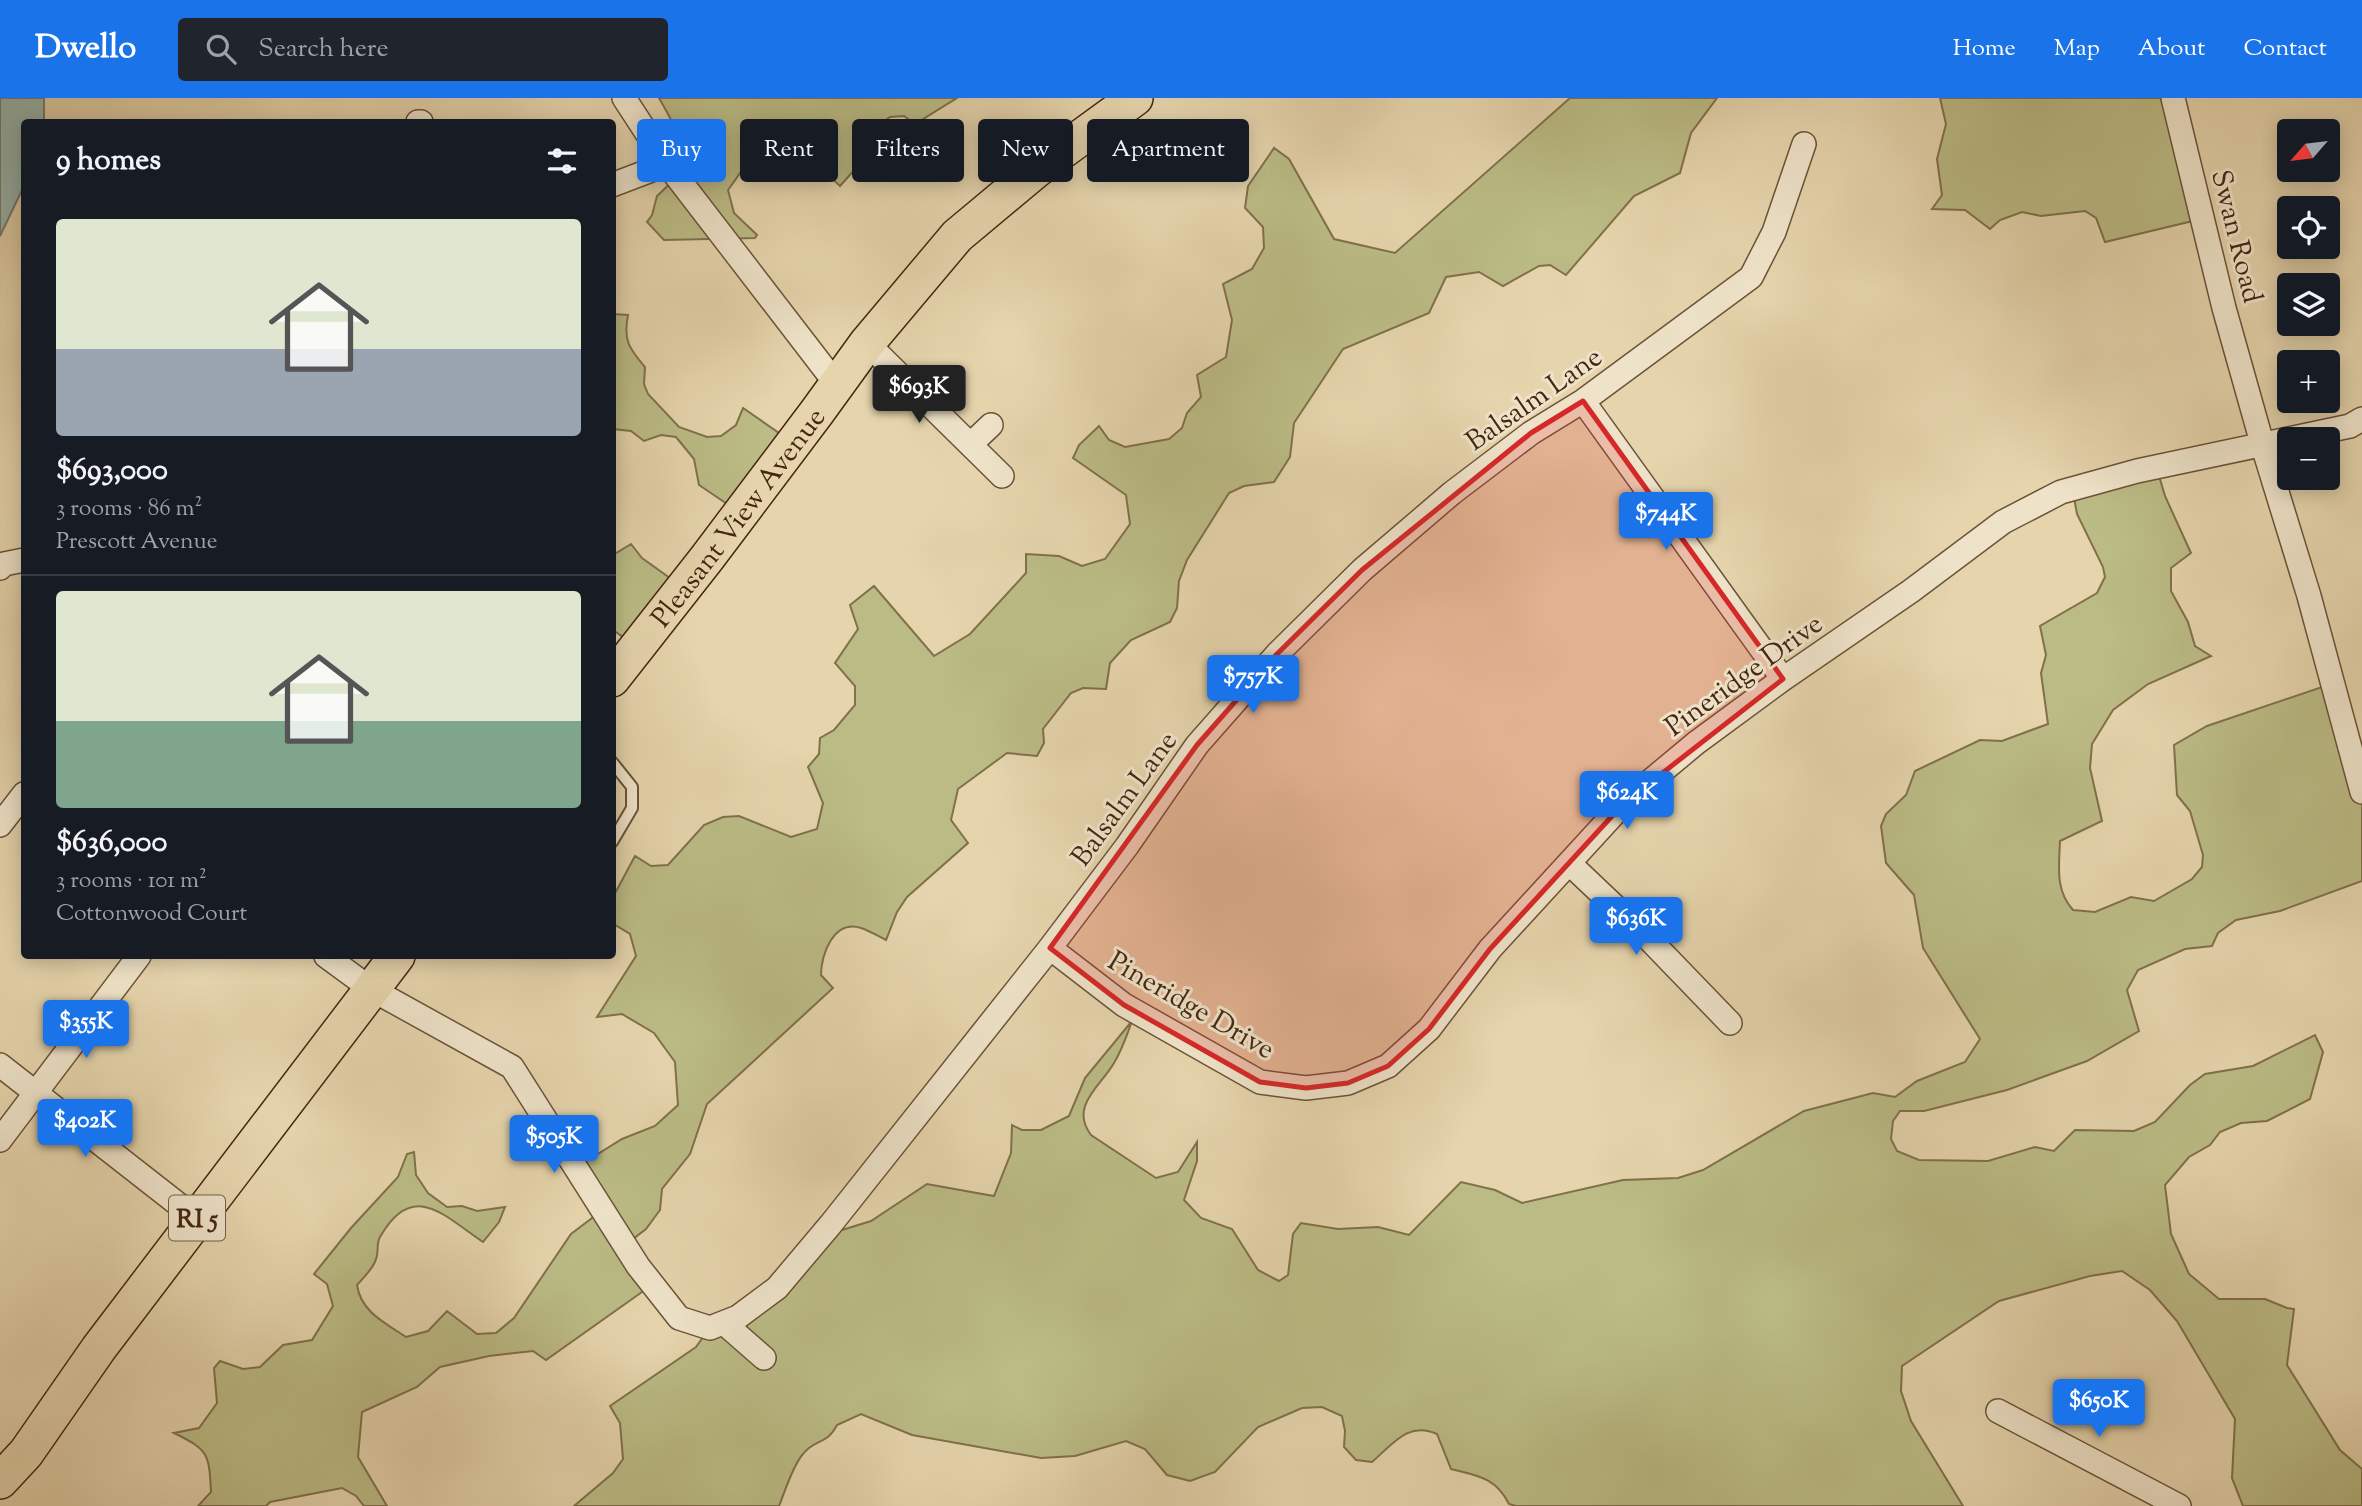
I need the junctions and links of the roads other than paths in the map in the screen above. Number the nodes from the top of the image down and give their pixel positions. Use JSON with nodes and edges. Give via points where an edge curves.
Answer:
{"nodes":[{"id":1,"x":624,"y":98,"type":"edge"},
{"id":2,"x":1135,"y":98,"type":"edge"},
{"id":3,"x":2173,"y":98,"type":"edge"},
{"id":4,"x":638,"y":119,"type":"edge"},
{"id":5,"x":1804,"y":144,"type":"dead end"},
{"id":6,"x":637,"y":175,"type":"edge"},
{"id":7,"x":681,"y":182,"type":"edge"},
{"id":8,"x":616,"y":183,"type":"edge"},
{"id":9,"x":867,"y":343,"type":"junction"},
{"id":10,"x":837,"y":385,"type":"junction"},
{"id":11,"x":1583,"y":401,"type":"junction"},
{"id":12,"x":2362,"y":419,"type":"edge"},
{"id":13,"x":991,"y":425,"type":"dead end"},
{"id":14,"x":2262,"y":443,"type":"junction"},
{"id":15,"x":971,"y":444,"type":"junction"},
{"id":16,"x":1002,"y":476,"type":"dead end"},
{"id":17,"x":21,"y":561,"type":"edge"},
{"id":18,"x":0,"y":568,"type":"edge"},
{"id":19,"x":616,"y":674,"type":"edge"},
{"id":20,"x":1783,"y":678,"type":"junction"},
{"id":21,"x":616,"y":767,"type":"edge"},
{"id":22,"x":2362,"y":792,"type":"edge"},
{"id":23,"x":21,"y":797,"type":"edge"},
{"id":24,"x":0,"y":825,"type":"edge"},
{"id":25,"x":616,"y":835,"type":"edge"},
{"id":26,"x":1569,"y":863,"type":"junction"},
{"id":27,"x":1050,"y":948,"type":"junction"},
{"id":28,"x":137,"y":959,"type":"edge"},
{"id":29,"x":330,"y":959,"type":"edge"},
{"id":30,"x":395,"y":959,"type":"edge"},
{"id":31,"x":371,"y":989,"type":"junction"},
{"id":32,"x":1730,"y":1023,"type":"dead end"},
{"id":33,"x":0,"y":1065,"type":"edge"},
{"id":34,"x":34,"y":1092,"type":"junction"},
{"id":35,"x":0,"y":1140,"type":"edge"},
{"id":36,"x":197,"y":1219,"type":"junction"},
{"id":37,"x":724,"y":1323,"type":"junction"},
{"id":38,"x":764,"y":1358,"type":"dead end"},
{"id":39,"x":1998,"y":1411,"type":"dead end"},
{"id":40,"x":0,"y":1481,"type":"edge"},
{"id":41,"x":2179,"y":1506,"type":"edge"}],
"edges":[{"from":1,"to":4,"type":"street"},
{"from":2,"to":9,"type":"main road","name":"Pleasant View Avenue","via":[[1036,170],[957,236]]},
{"from":3,"to":14,"type":"street","name":"Swan Road"},
{"from":5,"to":11,"type":"street","name":"Balsalm Lane","via":[[1774,232],[1751,277]]},
{"from":6,"to":8,"type":"street"},
{"from":7,"to":10,"type":"street"},
{"from":9,"to":10,"type":"main road","name":"Pleasant View Avenue"},
{"from":9,"to":15,"type":"street"},
{"from":10,"to":19,"type":"main road","name":"Pleasant View Avenue"},
{"from":11,"to":20,"type":"street"},
{"from":11,"to":27,"type":"street","name":"Balsalm Lane","via":[[1451,493],[1362,570],[1277,654],[1197,745]]},
{"from":12,"to":14,"type":"street","name":"Pineridge Drive"},
{"from":13,"to":15,"type":"street"},
{"from":14,"to":20,"type":"street","name":"Pineridge Drive","via":[[2061,492],[2003,522]]},
{"from":14,"to":22,"type":"street","name":"Swan Road"},
{"from":15,"to":16,"type":"street"},
{"from":17,"to":18,"type":"street"},
{"from":20,"to":26,"type":"street","name":"Pineridge Drive","via":[[1623,803]]},
{"from":21,"to":25,"type":"lane","via":[[632,787],[632,808]]},
{"from":23,"to":24,"type":"street"},
{"from":26,"to":27,"type":"street","name":"Pineridge Drive","via":[[1490,948],[1429,1029],[1388,1066],[1348,1083],[1306,1088],[1260,1082],[1124,1005]]},
{"from":26,"to":32,"type":"street"},
{"from":27,"to":37,"type":"street","name":"Balsalm Lane","via":[[777,1288]]},
{"from":28,"to":34,"type":"street"},
{"from":29,"to":31,"type":"street"},
{"from":30,"to":31,"type":"main road","number":"RI 5"},
{"from":31,"to":36,"type":"main road","number":"RI 5"},
{"from":31,"to":37,"type":"street","via":[[512,1068],[638,1266],[679,1318],[710,1328]]},
{"from":33,"to":34,"type":"street"},
{"from":34,"to":35,"type":"street"},
{"from":34,"to":36,"type":"street"},
{"from":36,"to":40,"type":"main road","number":"RI 5","via":[[26,1453]]},
{"from":37,"to":38,"type":"street"},
{"from":39,"to":41,"type":"street"}]}
